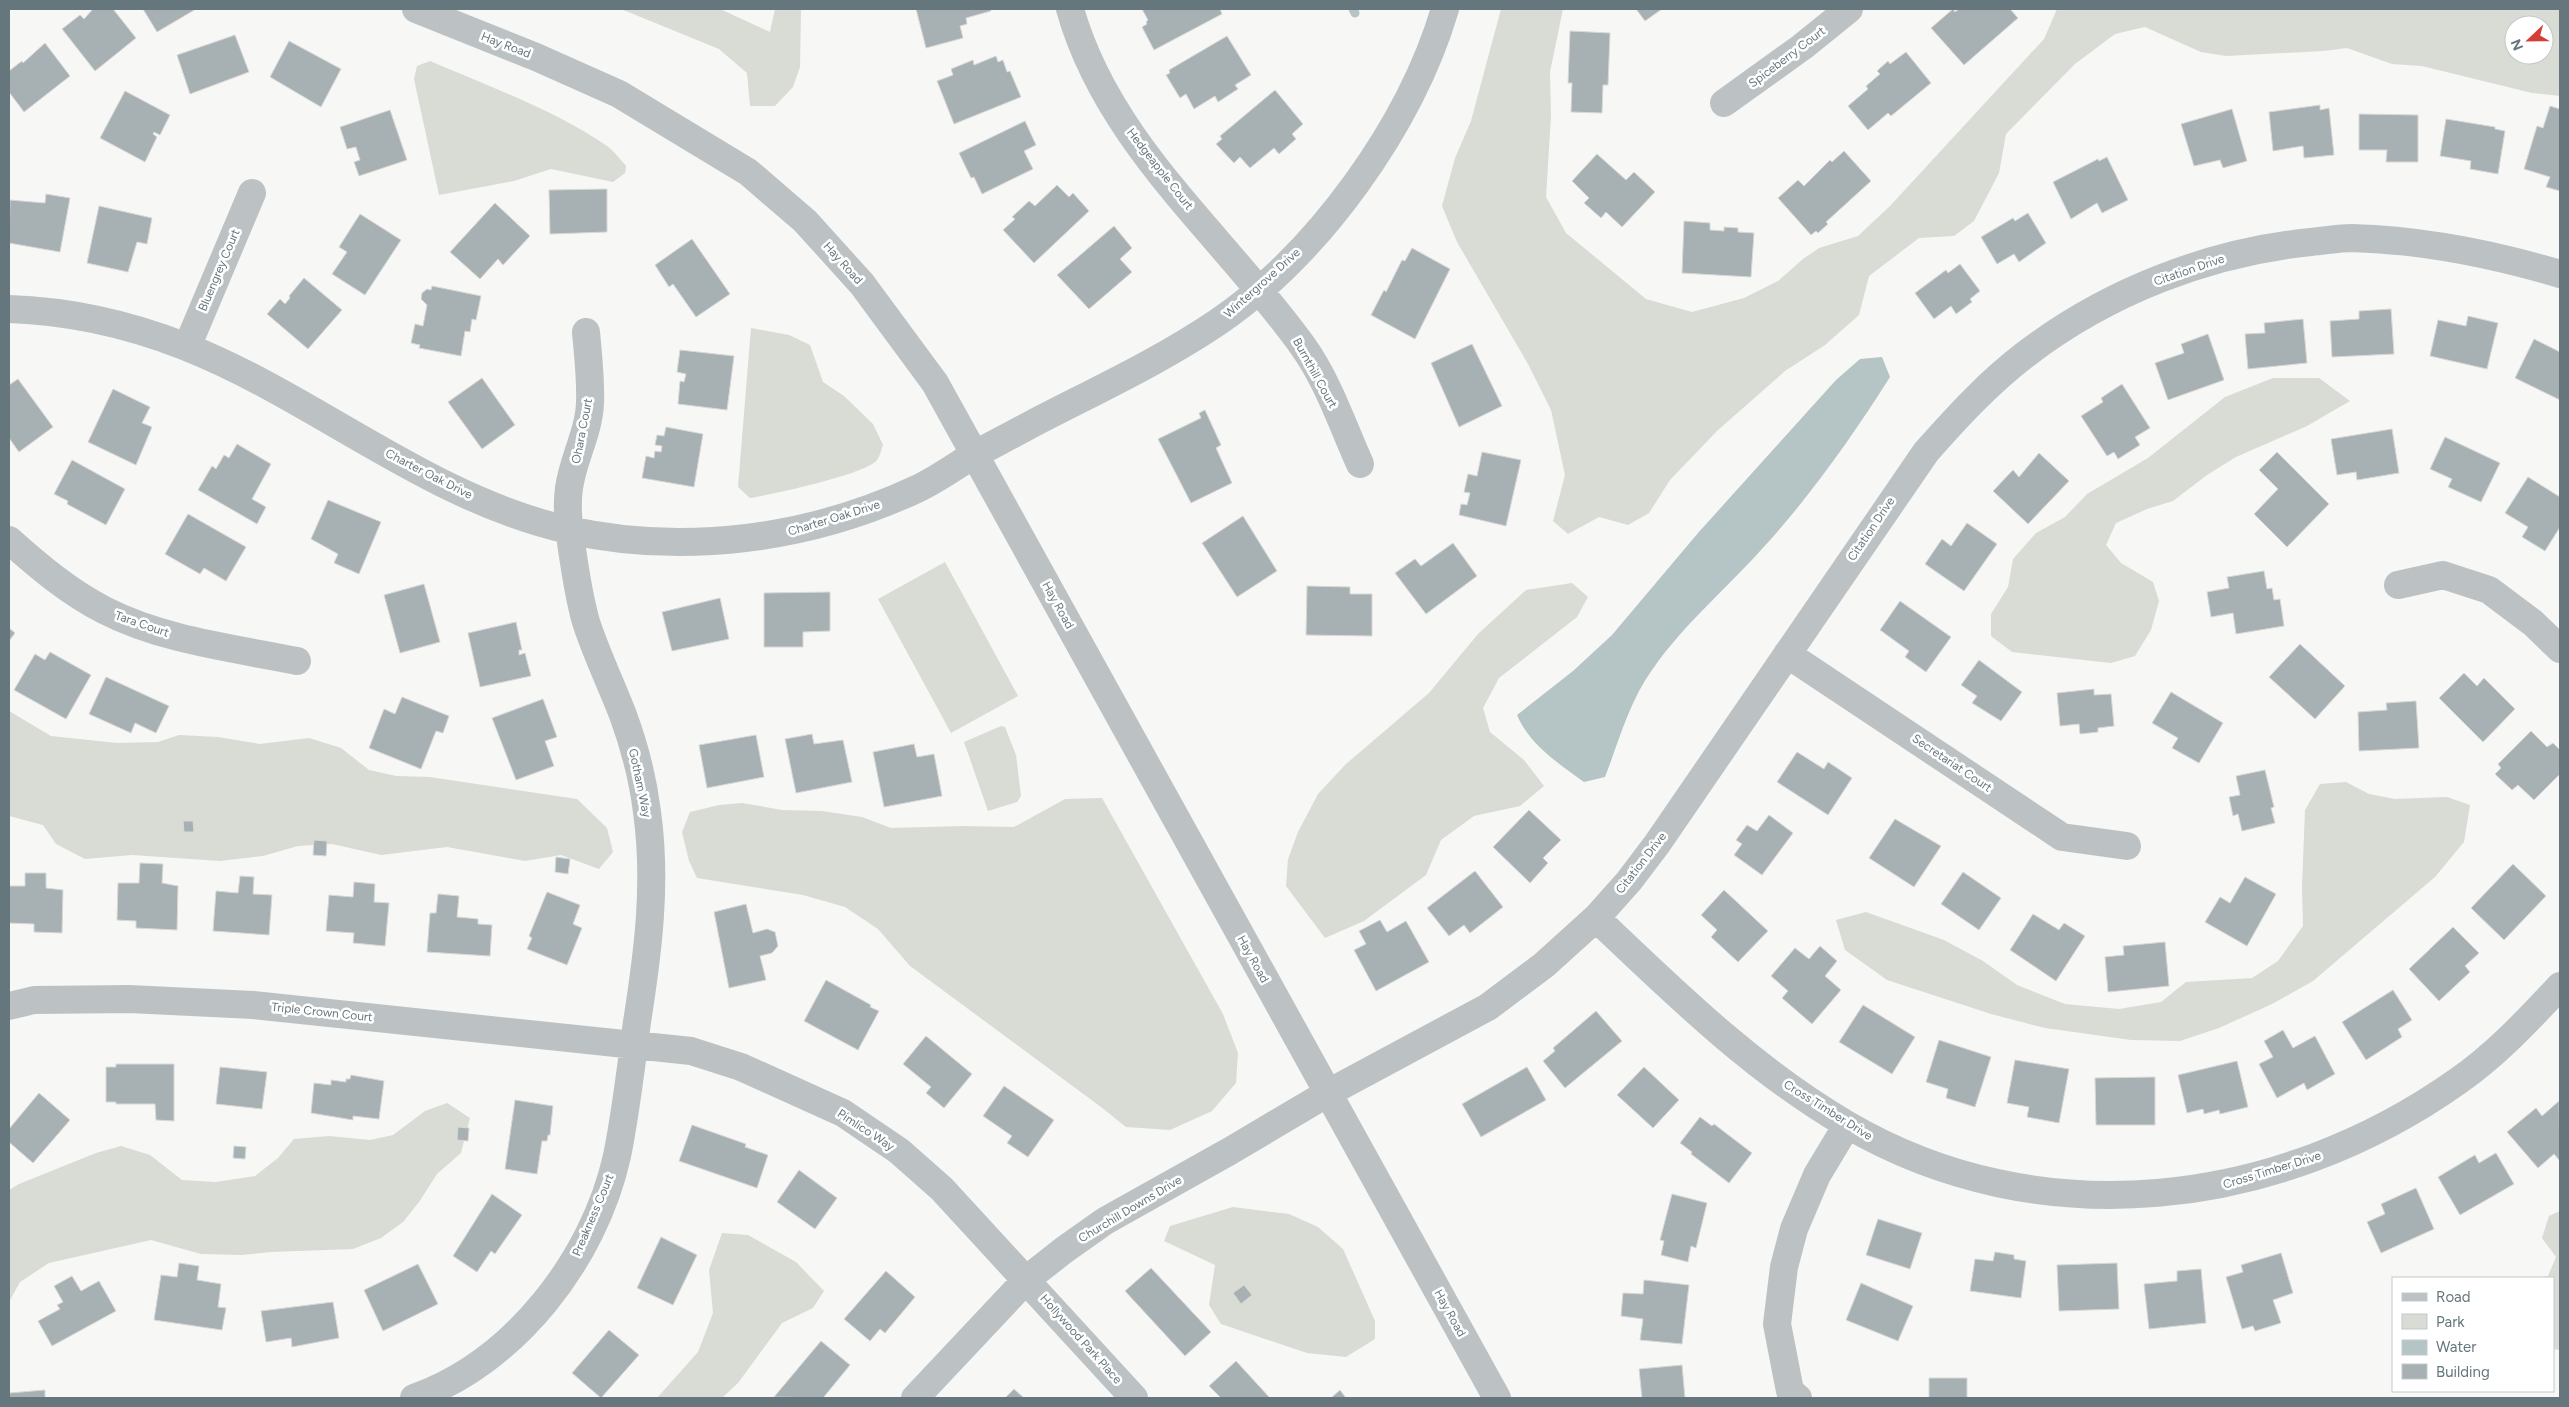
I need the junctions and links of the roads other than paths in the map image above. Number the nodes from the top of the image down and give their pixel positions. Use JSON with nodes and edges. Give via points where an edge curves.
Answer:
{"nodes":[{"id":1,"x":416,"y":9,"type":"edge"},
{"id":2,"x":1070,"y":9,"type":"edge"},
{"id":3,"x":1444,"y":9,"type":"edge"},
{"id":4,"x":1849,"y":9,"type":"edge"},
{"id":5,"x":1724,"y":103,"type":"dead end"},
{"id":6,"x":252,"y":193,"type":"dead end"},
{"id":7,"x":2560,"y":274,"type":"edge"},
{"id":8,"x":1258,"y":290,"type":"junction"},
{"id":9,"x":9,"y":309,"type":"edge"},
{"id":10,"x":586,"y":332,"type":"dead end"},
{"id":11,"x":187,"y":347,"type":"junction"},
{"id":12,"x":976,"y":454,"type":"junction"},
{"id":13,"x":1360,"y":464,"type":"dead end"},
{"id":14,"x":569,"y":530,"type":"junction"},
{"id":15,"x":9,"y":540,"type":"edge"},
{"id":16,"x":2398,"y":585,"type":"dead end"},
{"id":17,"x":2560,"y":649,"type":"edge"},
{"id":18,"x":1786,"y":654,"type":"junction"},
{"id":19,"x":296,"y":661,"type":"dead end"},
{"id":20,"x":2127,"y":846,"type":"dead end"},
{"id":21,"x":1596,"y":918,"type":"junction"},
{"id":22,"x":2560,"y":986,"type":"edge"},
{"id":23,"x":9,"y":1006,"type":"edge"},
{"id":24,"x":634,"y":1045,"type":"junction"},
{"id":25,"x":1328,"y":1093,"type":"junction"},
{"id":26,"x":1847,"y":1125,"type":"junction"},
{"id":27,"x":1027,"y":1279,"type":"junction"},
{"id":28,"x":414,"y":1398,"type":"edge"},
{"id":29,"x":915,"y":1398,"type":"edge"},
{"id":30,"x":1134,"y":1398,"type":"edge"},
{"id":31,"x":1497,"y":1398,"type":"edge"},
{"id":32,"x":1798,"y":1398,"type":"edge"}],
"edges":[{"from":1,"to":12,"type":"street","name":"Hay Road","via":[[619,94],[748,172],[805,221],[862,284],[935,383]]},
{"from":2,"to":8,"type":"street","name":"Hedgeapple Court","via":[[1092,68],[1137,143]]},
{"from":3,"to":8,"type":"street","name":"Wintergrove Drive","via":[[1413,91],[1358,182],[1312,238]]},
{"from":4,"to":5,"type":"street","name":"Spiceberry Court"},
{"from":6,"to":11,"type":"street","name":"Bluengrey Court"},
{"from":7,"to":18,"type":"street","name":"Citation Drive","via":[[2494,255],[2351,238],[2281,245],[2235,254],[2126,294],[2084,316],[2026,354],[1973,400],[1926,452]]},
{"from":8,"to":12,"type":"street","name":"Wintergrove Drive","via":[[1182,345]]},
{"from":8,"to":13,"type":"street","name":"Burnthill Court","via":[[1304,347],[1327,389]]},
{"from":9,"to":11,"type":"street","name":"Charter Oak Drive","via":[[110,323]]},
{"from":10,"to":14,"type":"street","name":"Ohara Court","via":[[590,404],[569,488]]},
{"from":11,"to":14,"type":"street","name":"Charter Oak Drive","via":[[455,491],[513,514]]},
{"from":12,"to":14,"type":"street","name":"Charter Oak Drive","via":[[923,486],[882,504],[783,533],[731,540],[678,542],[626,539]]},
{"from":12,"to":25,"type":"street","name":"Hay Road"},
{"from":14,"to":24,"type":"street","name":"Gotham Way","via":[[586,623],[623,717],[647,810],[652,869],[651,930]]},
{"from":15,"to":19,"type":"street","name":"Tara Court","via":[[40,568],[105,611],[191,640]]},
{"from":16,"to":17,"type":"street","via":[[2443,575],[2489,590],[2533,623]]},
{"from":18,"to":20,"type":"street","name":"Secretariat Court","via":[[2062,837]]},
{"from":18,"to":21,"type":"street","name":"Citation Drive","via":[[1657,844]]},
{"from":21,"to":25,"type":"street","name":"Citation Drive","via":[[1544,966],[1488,1007]]},
{"from":21,"to":26,"type":"street","name":"Cross Timber Drive","via":[[1730,1041]]},
{"from":22,"to":26,"type":"street","name":"Cross Timber Drive","via":[[2516,1032],[2460,1080],[2398,1120],[2334,1151],[2253,1178],[2216,1186],[2131,1196],[2019,1187],[1946,1168]]},
{"from":23,"to":24,"type":"street","name":"Triple Crown Court","via":[[34,1000],[129,999],[253,1005]]},
{"from":24,"to":27,"type":"street","name":"Pimlico Way","via":[[691,1052],[741,1067],[843,1113],[899,1151],[942,1188]]},
{"from":24,"to":28,"type":"street","name":"Preakness Court","via":[[616,1157],[604,1194],[570,1268],[528,1322],[494,1353],[461,1375]]},
{"from":25,"to":27,"type":"street","name":"Churchill Downs Drive","via":[[1105,1221]]},
{"from":25,"to":31,"type":"street","name":"Hay Road"},
{"from":26,"to":32,"type":"street","via":[[1816,1175],[1794,1229],[1784,1266],[1778,1324],[1790,1391]]},
{"from":27,"to":29,"type":"street","name":"Churchill Downs Drive"},
{"from":27,"to":30,"type":"street","name":"Hollywood Park Place"}]}
